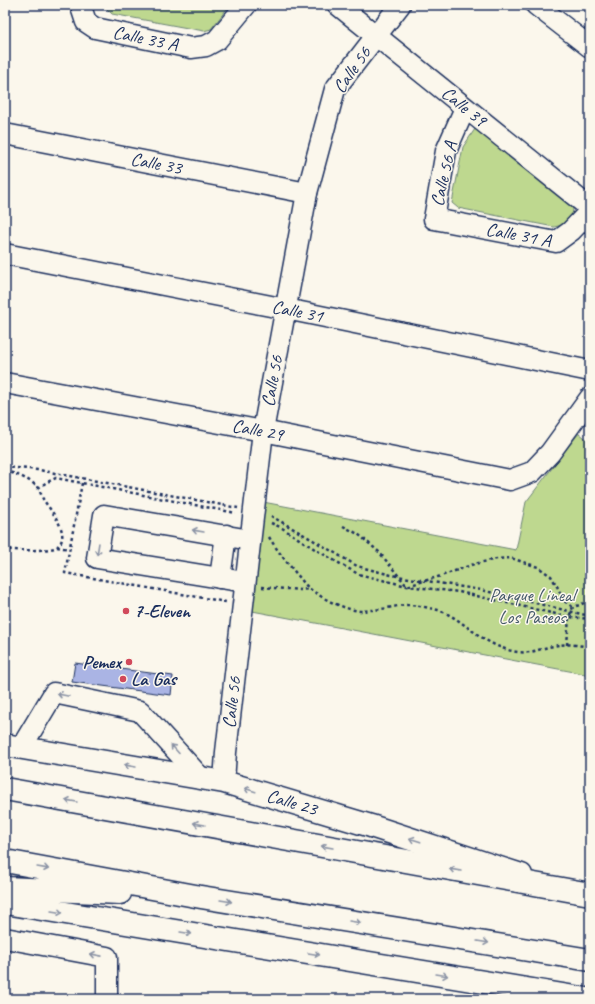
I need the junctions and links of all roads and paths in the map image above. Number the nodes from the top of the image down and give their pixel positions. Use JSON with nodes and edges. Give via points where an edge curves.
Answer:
{"nodes":[{"id":1,"x":246,"y":5,"type":"edge"},
{"id":2,"x":338,"y":5,"type":"edge"},
{"id":3,"x":400,"y":5,"type":"edge"},
{"id":4,"x":536,"y":5,"type":"edge"},
{"id":5,"x":85,"y":14,"type":"edge"},
{"id":6,"x":376,"y":36,"type":"junction"},
{"id":7,"x":590,"y":47,"type":"edge"},
{"id":8,"x":465,"y":108,"type":"junction"},
{"id":9,"x":5,"y":134,"type":"edge"},
{"id":10,"x":308,"y":193,"type":"junction"},
{"id":11,"x":590,"y":209,"type":"edge"},
{"id":12,"x":434,"y":219,"type":"joint"},
{"id":13,"x":5,"y":254,"type":"edge"},
{"id":14,"x":286,"y":309,"type":"junction"},
{"id":15,"x":590,"y":371,"type":"edge"},
{"id":16,"x":5,"y":382,"type":"edge"},
{"id":17,"x":590,"y":398,"type":"edge"},
{"id":18,"x":263,"y":431,"type":"junction"},
{"id":19,"x":5,"y":467,"type":"edge"},
{"id":20,"x":5,"y":472,"type":"edge"},
{"id":21,"x":38,"y":488,"type":"junction"},
{"id":22,"x":254,"y":515,"type":"junction"},
{"id":23,"x":343,"y":526,"type":"dead end"},
{"id":24,"x":226,"y":535,"type":"junction"},
{"id":25,"x":259,"y":538,"type":"junction"},
{"id":26,"x":57,"y":547,"type":"junction"},
{"id":27,"x":5,"y":549,"type":"edge"},
{"id":28,"x":70,"y":549,"type":"dead end"},
{"id":29,"x":400,"y":577,"type":"junction"},
{"id":30,"x":220,"y":578,"type":"junction"},
{"id":31,"x":425,"y":581,"type":"junction"},
{"id":32,"x":252,"y":584,"type":"junction"},
{"id":33,"x":407,"y":586,"type":"junction"},
{"id":34,"x":309,"y":589,"type":"junction"},
{"id":35,"x":590,"y":600,"type":"edge"},
{"id":36,"x":573,"y":607,"type":"junction"},
{"id":37,"x":571,"y":612,"type":"junction"},
{"id":38,"x":590,"y":616,"type":"edge"},
{"id":39,"x":569,"y":617,"type":"junction"},
{"id":40,"x":590,"y":619,"type":"edge"},
{"id":41,"x":567,"y":645,"type":"junction"},
{"id":42,"x":590,"y":647,"type":"edge"},
{"id":43,"x":13,"y":746,"type":"edge"},
{"id":44,"x":201,"y":778,"type":"junction"},
{"id":45,"x":224,"y":782,"type":"junction"},
{"id":46,"x":5,"y":789,"type":"edge"},
{"id":47,"x":5,"y":861,"type":"edge"},
{"id":48,"x":5,"y":888,"type":"edge"},
{"id":49,"x":581,"y":892,"type":"edge"},
{"id":50,"x":201,"y":897,"type":"junction"},
{"id":51,"x":5,"y":903,"type":"edge"},
{"id":52,"x":5,"y":938,"type":"edge"},
{"id":53,"x":590,"y":960,"type":"edge"},
{"id":54,"x":107,"y":999,"type":"edge"},
{"id":55,"x":583,"y":999,"type":"edge"}],
"edges":[{"from":1,"to":5,"type":"street","name":"Calle 33 A","via":[[217,40],[206,46],[191,48],[95,28]]},
{"from":2,"to":6,"type":"street","name":"Calle 39"},
{"from":3,"to":6,"type":"street","name":"Calle 56"},
{"from":4,"to":7,"type":"street"},
{"from":6,"to":8,"type":"street","name":"Calle 39"},
{"from":6,"to":10,"type":"street","name":"Calle 56","via":[[335,89]]},
{"from":8,"to":11,"type":"street","name":"Calle 39"},
{"from":8,"to":12,"type":"street","name":"Calle 56 A","via":[[446,151]]},
{"from":9,"to":10,"type":"street","name":"Calle 33"},
{"from":10,"to":14,"type":"street","name":"Calle 56"},
{"from":11,"to":12,"type":"street","name":"Calle 31 A","via":[[571,231],[556,242]]},
{"from":13,"to":14,"type":"street","name":"Calle 31"},
{"from":14,"to":15,"type":"street","name":"Calle 31"},
{"from":14,"to":18,"type":"street","name":"Calle 56"},
{"from":16,"to":18,"type":"street","name":"Calle 29"},
{"from":17,"to":18,"type":"street","name":"Calle 29","via":[[550,454],[532,472],[510,480]]},
{"from":18,"to":22,"type":"street","name":"Calle 56"},
{"from":19,"to":22,"type":"path","via":[[39,470]]},
{"from":20,"to":21,"type":"path","via":[[30,481]]},
{"from":21,"to":22,"type":"path","via":[[56,478]]},
{"from":21,"to":26,"type":"path","via":[[62,530],[60,544]]},
{"from":22,"to":25,"type":"street","name":"Calle 56"},
{"from":22,"to":29,"type":"path","via":[[266,513],[357,566]]},
{"from":22,"to":33,"type":"path","via":[[282,528],[358,574]]},
{"from":23,"to":29,"type":"path","via":[[358,534],[379,552]]},
{"from":24,"to":25,"type":"street"},
{"from":24,"to":30,"type":"street"},
{"from":24,"to":30,"type":"street","one_way":true,"via":[[104,515],[96,558]]},
{"from":25,"to":32,"type":"street","name":"Calle 56"},
{"from":25,"to":34,"type":"path","via":[[275,547]]},
{"from":26,"to":27,"type":"path","via":[[20,551]]},
{"from":26,"to":28,"type":"path"},
{"from":29,"to":31,"type":"path"},
{"from":29,"to":33,"type":"path"},
{"from":30,"to":32,"type":"street"},
{"from":31,"to":33,"type":"path"},
{"from":31,"to":36,"type":"path","via":[[474,564],[511,558],[538,566],[551,576],[564,601]]},
{"from":31,"to":37,"type":"path","via":[[481,590]]},
{"from":32,"to":34,"type":"path","via":[[275,589]]},
{"from":32,"to":45,"type":"street","name":"Calle 56","via":[[226,752]]},
{"from":33,"to":39,"type":"path","via":[[459,592]]},
{"from":34,"to":41,"type":"path","via":[[351,610],[380,610],[416,605],[439,611],[455,618],[494,645],[512,651],[536,651]]},
{"from":35,"to":36,"type":"path"},
{"from":36,"to":37,"type":"path"},
{"from":37,"to":38,"type":"path"},
{"from":37,"to":39,"type":"path"},
{"from":39,"to":40,"type":"path"},
{"from":39,"to":41,"type":"path"},
{"from":41,"to":42,"type":"path"},
{"from":44,"to":43,"type":"main road","name":"Calle 23","one_way":true},
{"from":44,"to":43,"type":"street","one_way":true,"via":[[140,711],[54,693]]},
{"from":44,"to":45,"type":"main road","name":"Calle 23"},
{"from":49,"to":45,"type":"main road","name":"Calle 23","one_way":true},
{"from":49,"to":46,"type":"main road","one_way":true},
{"from":47,"to":50,"type":"main road","one_way":true},
{"from":48,"to":50,"type":"main road"},
{"from":50,"to":53,"type":"main road","one_way":true},
{"from":51,"to":55,"type":"main road","one_way":true},
{"from":54,"to":52,"type":"street","one_way":true,"via":[[107,957]]}]}
